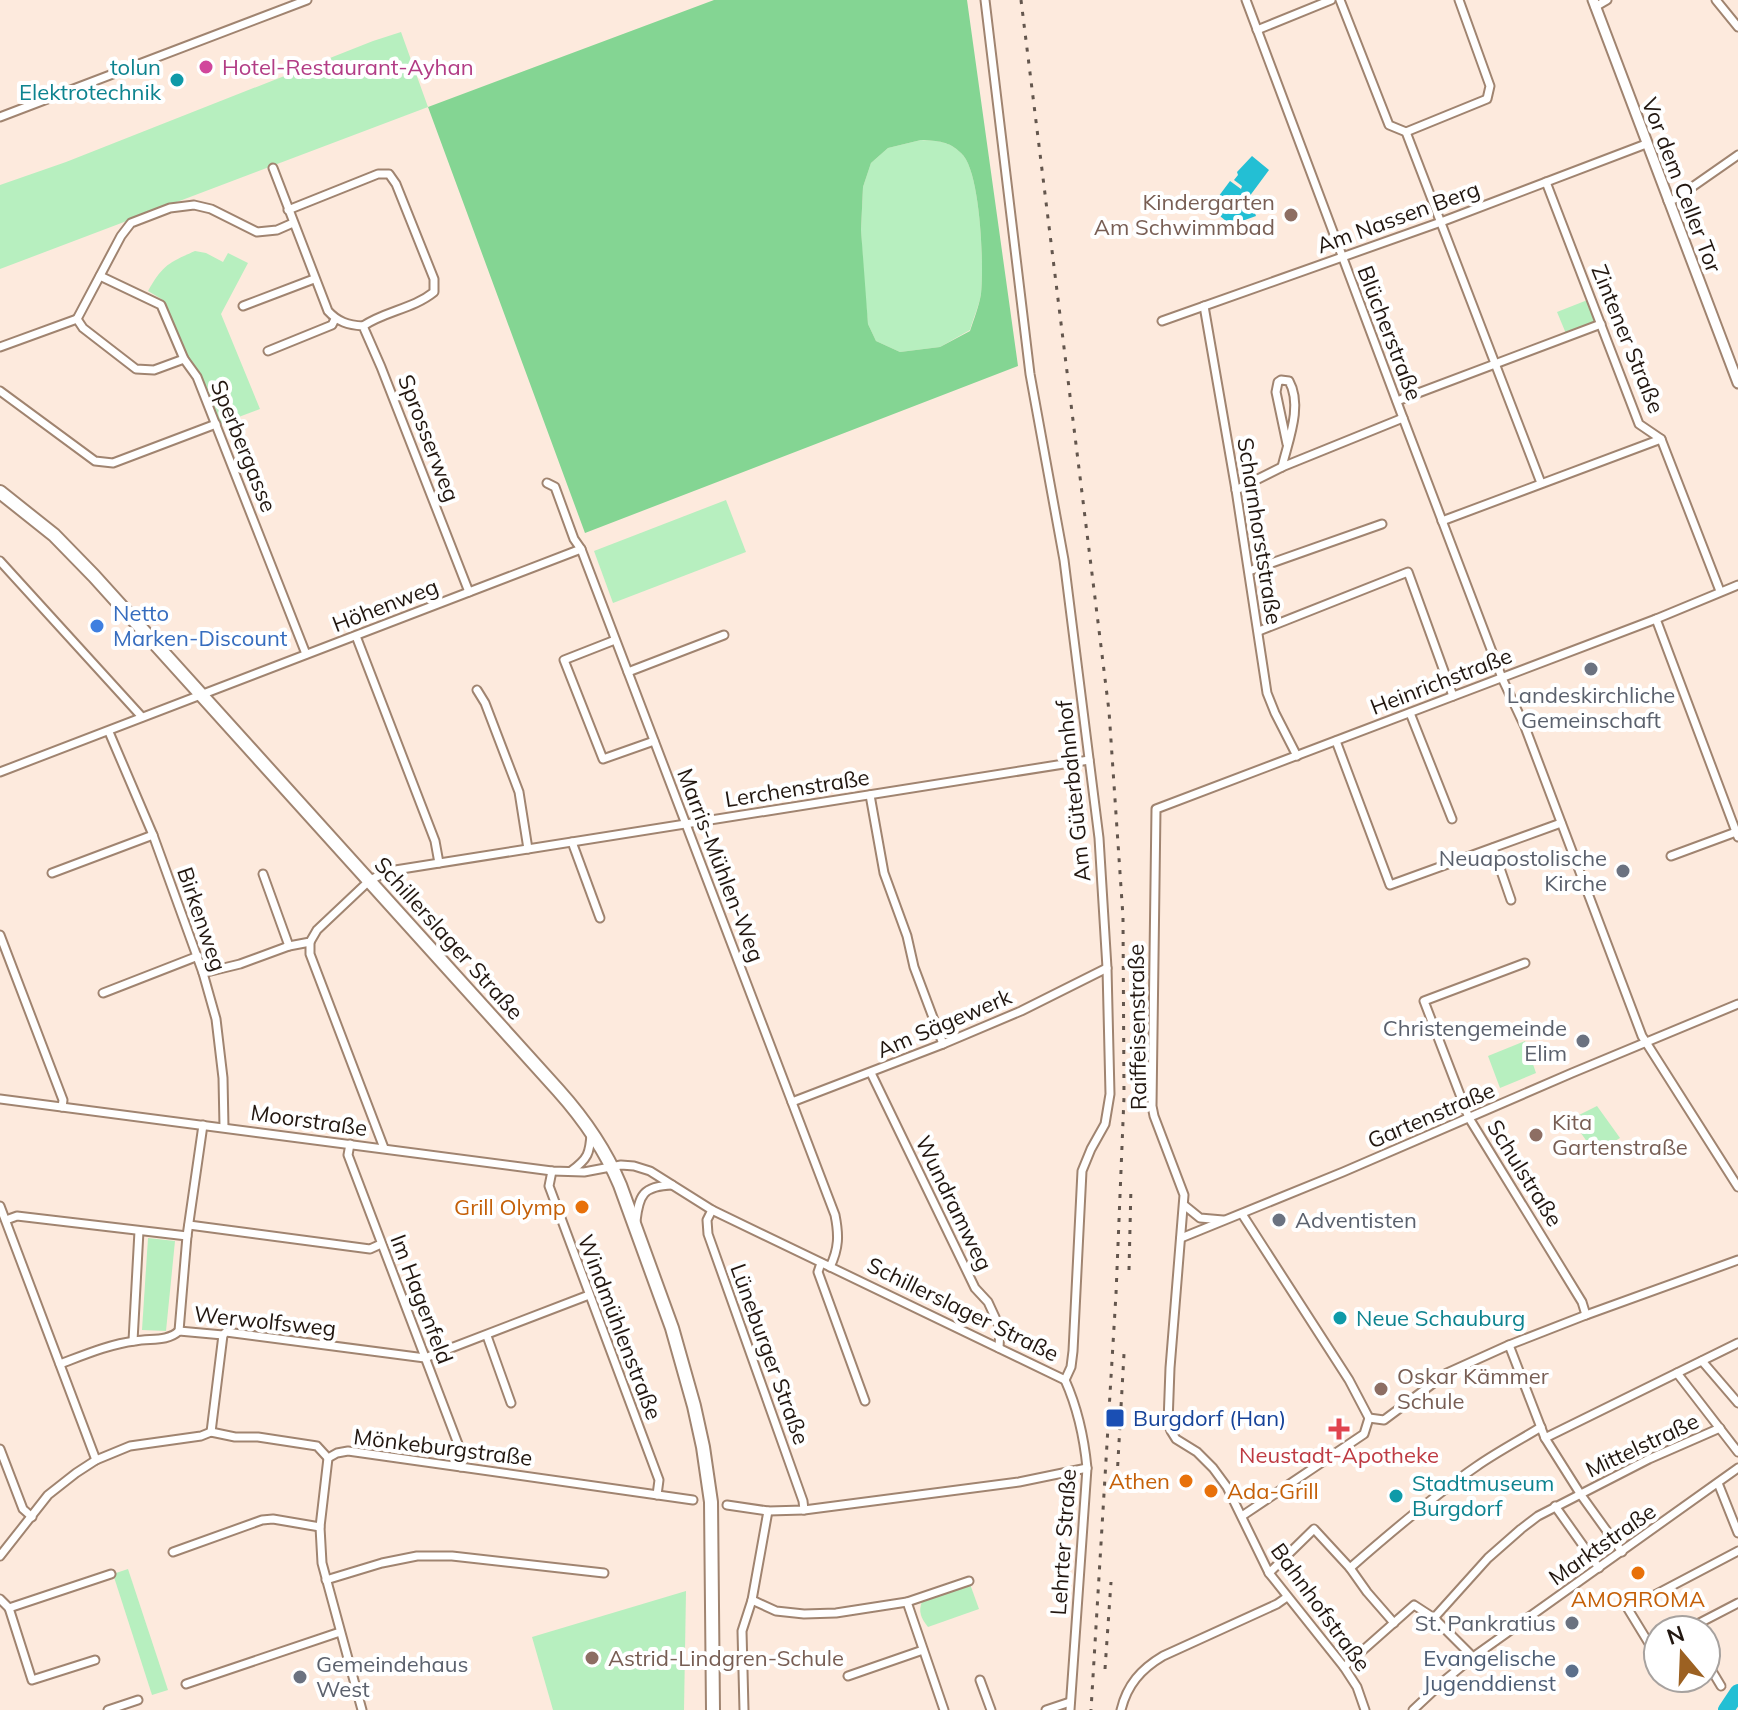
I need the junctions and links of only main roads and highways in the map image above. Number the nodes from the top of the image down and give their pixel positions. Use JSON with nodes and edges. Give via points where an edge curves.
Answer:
{"nodes":[{"id":1,"x":0,"y":492,"type":"edge"},
{"id":2,"x":713,"y":1710,"type":"edge"}],
"edges":[{"from":1,"to":2,"type":"main road","name":"Schillerslager Straße","via":[[94,576],[565,1098],[612,1166],[681,1359],[708,1474]]}]}
